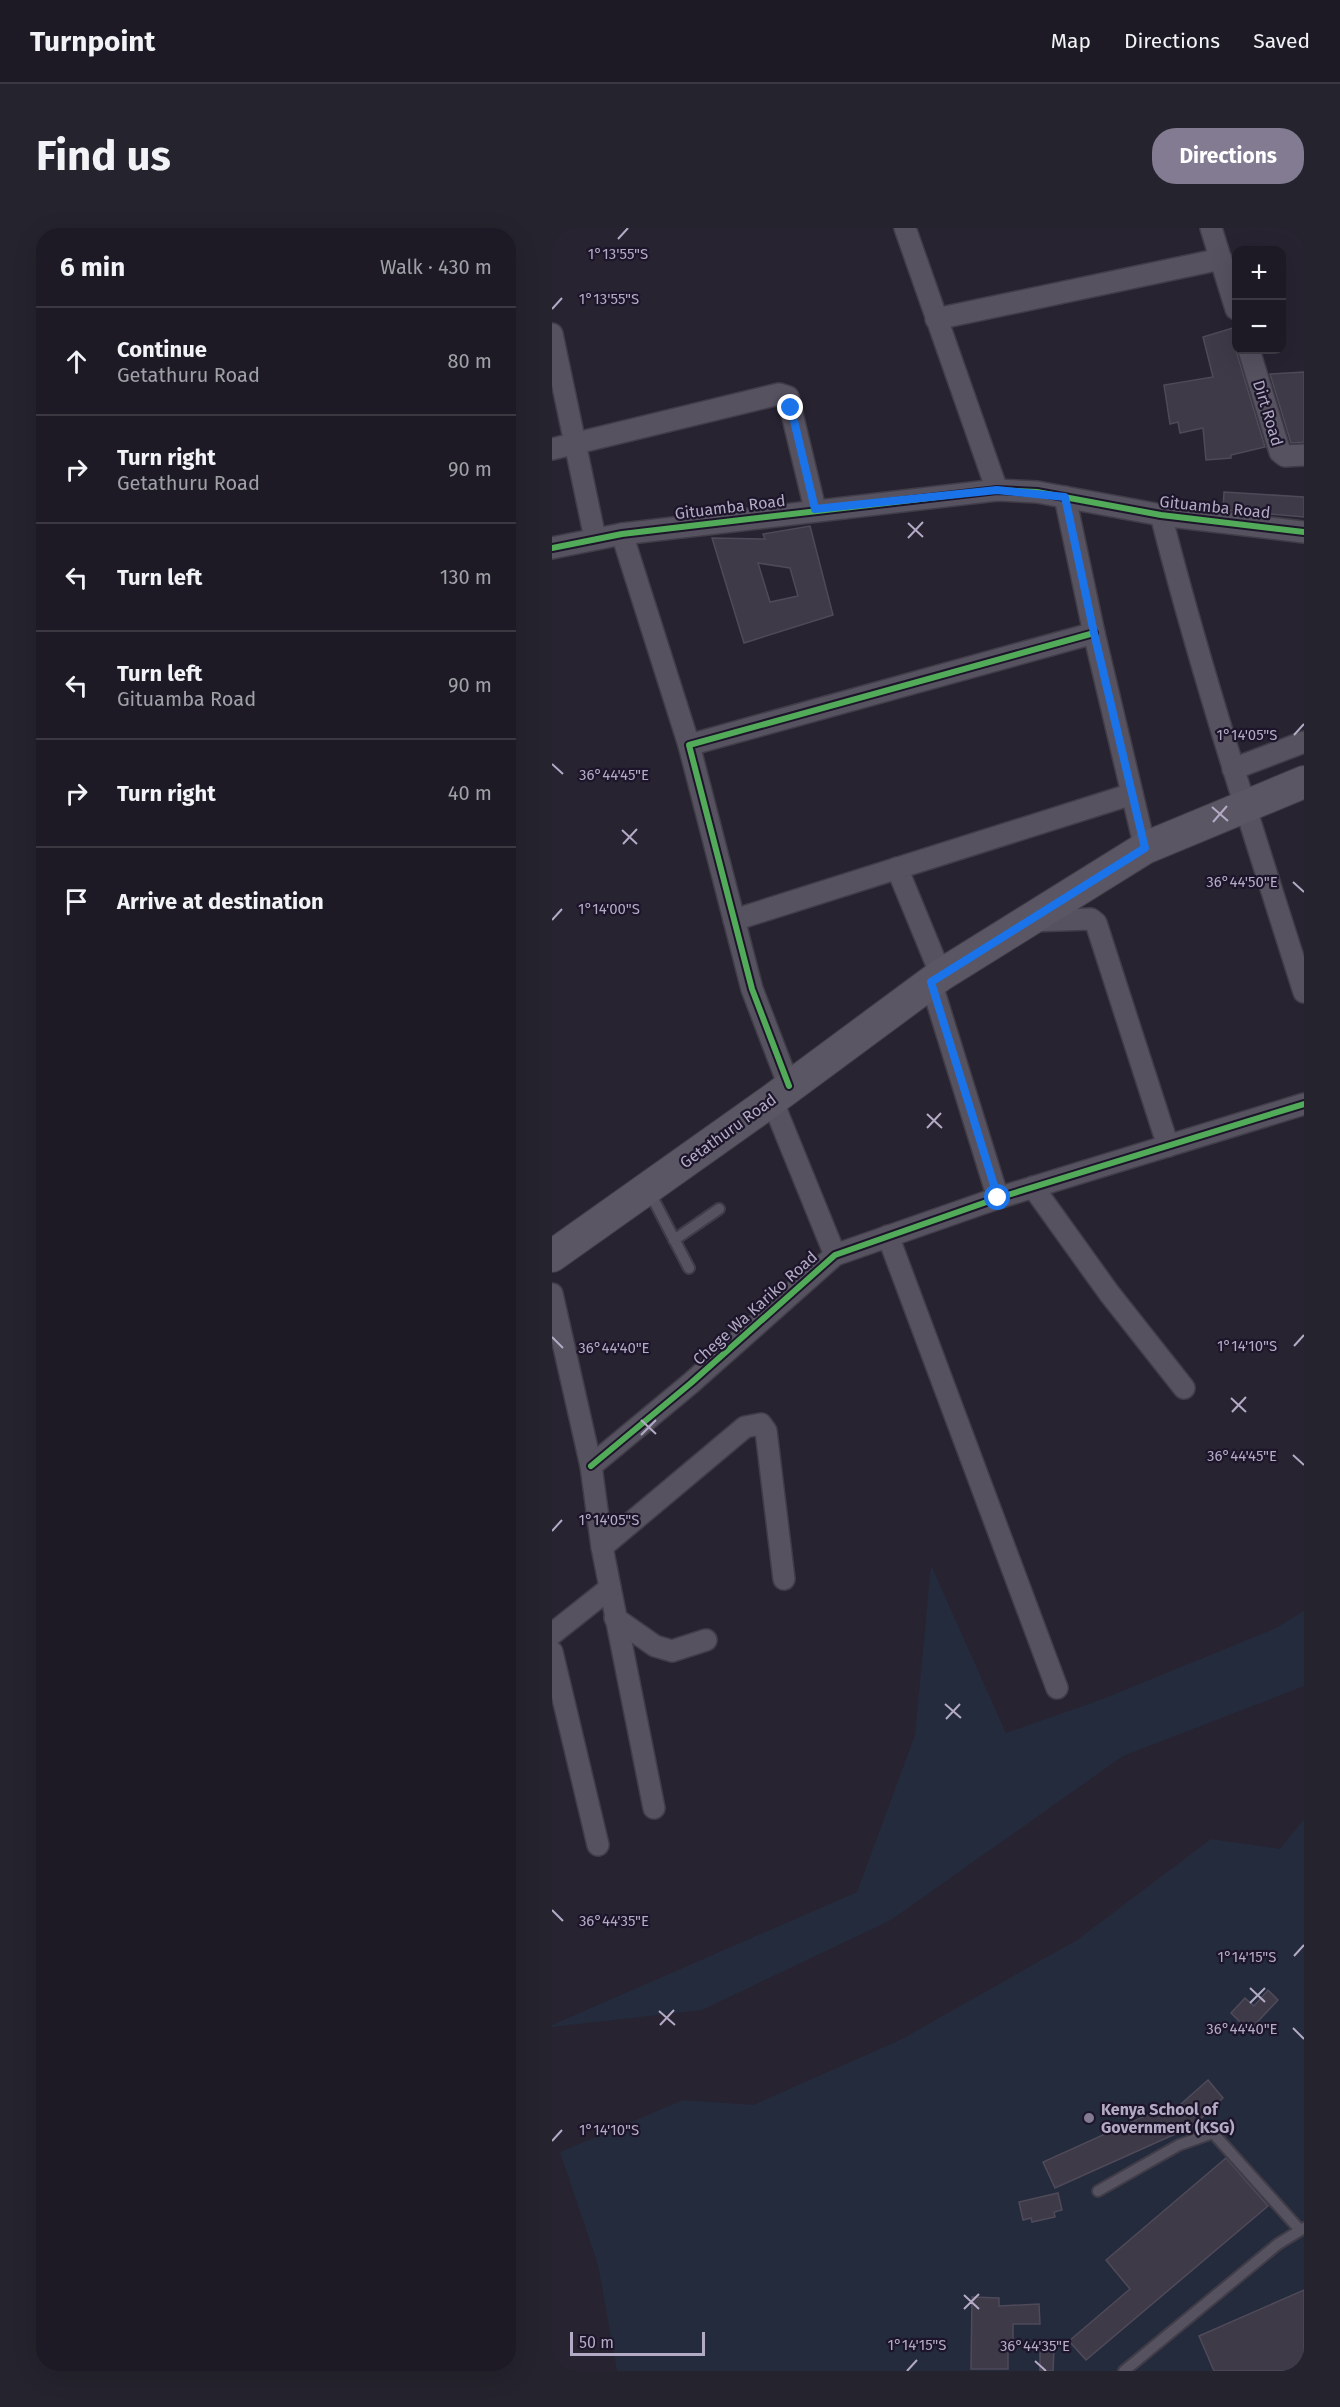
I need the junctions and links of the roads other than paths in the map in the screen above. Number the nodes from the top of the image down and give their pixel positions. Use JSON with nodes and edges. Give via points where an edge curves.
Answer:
{"nodes":[{"id":1,"x":905,"y":228,"type":"edge"},
{"id":2,"x":1211,"y":228,"type":"edge"},
{"id":3,"x":1221,"y":259,"type":"junction"},
{"id":4,"x":1233,"y":300,"type":"edge"},
{"id":5,"x":936,"y":319,"type":"junction"},
{"id":6,"x":552,"y":334,"type":"edge"},
{"id":7,"x":1250,"y":354,"type":"edge"},
{"id":8,"x":575,"y":444,"type":"junction"},
{"id":9,"x":552,"y":448,"type":"edge"},
{"id":10,"x":1304,"y":455,"type":"edge"},
{"id":11,"x":997,"y":490,"type":"junction"},
{"id":12,"x":1065,"y":497,"type":"junction"},
{"id":13,"x":815,"y":509,"type":"junction"},
{"id":14,"x":1161,"y":515,"type":"junction"},
{"id":15,"x":1304,"y":532,"type":"edge"},
{"id":16,"x":622,"y":534,"type":"junction"},
{"id":17,"x":595,"y":538,"type":"junction"},
{"id":18,"x":552,"y":548,"type":"edge"},
{"id":19,"x":1094,"y":633,"type":"junction"},
{"id":20,"x":1304,"y":742,"type":"edge"},
{"id":21,"x":689,"y":745,"type":"junction"},
{"id":22,"x":1233,"y":769,"type":"junction"},
{"id":23,"x":1304,"y":782,"type":"edge"},
{"id":24,"x":1132,"y":794,"type":"junction"},
{"id":25,"x":1246,"y":808,"type":"junction"},
{"id":26,"x":1145,"y":848,"type":"junction"},
{"id":27,"x":897,"y":868,"type":"junction"},
{"id":28,"x":734,"y":920,"type":"junction"},
{"id":29,"x":1028,"y":922,"type":"junction"},
{"id":30,"x":936,"y":979,"type":"junction"},
{"id":31,"x":1304,"y":992,"type":"edge"},
{"id":32,"x":781,"y":1093,"type":"junction"},
{"id":33,"x":1304,"y":1104,"type":"edge"},
{"id":34,"x":1168,"y":1146,"type":"junction"},
{"id":35,"x":1033,"y":1187,"type":"junction"},
{"id":36,"x":648,"y":1188,"type":"junction"},
{"id":37,"x":998,"y":1198,"type":"junction"},
{"id":38,"x":719,"y":1209,"type":"dead end"},
{"id":39,"x":888,"y":1236,"type":"junction"},
{"id":40,"x":674,"y":1240,"type":"junction"},
{"id":41,"x":835,"y":1255,"type":"junction"},
{"id":42,"x":552,"y":1256,"type":"edge"},
{"id":43,"x":689,"y":1268,"type":"dead end"},
{"id":44,"x":552,"y":1294,"type":"edge"},
{"id":45,"x":1184,"y":1388,"type":"dead end"},
{"id":46,"x":591,"y":1466,"type":"junction"},
{"id":47,"x":602,"y":1547,"type":"junction"},
{"id":48,"x":784,"y":1578,"type":"dead end"},
{"id":49,"x":610,"y":1588,"type":"junction"},
{"id":50,"x":615,"y":1618,"type":"junction"},
{"id":51,"x":552,"y":1634,"type":"edge"},
{"id":52,"x":706,"y":1640,"type":"dead end"},
{"id":53,"x":552,"y":1652,"type":"edge"},
{"id":54,"x":1057,"y":1688,"type":"dead end"},
{"id":55,"x":654,"y":1808,"type":"dead end"},
{"id":56,"x":598,"y":1845,"type":"dead end"},
{"id":57,"x":1098,"y":2191,"type":"dead end"},
{"id":58,"x":1302,"y":2229,"type":"edge"},
{"id":59,"x":1124,"y":2371,"type":"edge"}],
"edges":[{"from":1,"to":5,"type":"street"},
{"from":2,"to":3,"type":"street"},
{"from":3,"to":4,"type":"street"},
{"from":3,"to":5,"type":"street"},
{"from":5,"to":11,"type":"street"},
{"from":6,"to":8,"type":"street"},
{"from":7,"to":10,"type":"street","name":"Dirt Road","via":[[1280,452],[1285,456]]},
{"from":8,"to":9,"type":"street"},
{"from":8,"to":13,"type":"street","via":[[779,394],[788,398]]},
{"from":8,"to":17,"type":"street"},
{"from":11,"to":12,"type":"street","name":"Gituamba Road"},
{"from":11,"to":13,"type":"street","name":"Gituamba Road"},
{"from":12,"to":14,"type":"street","name":"Gituamba Road"},
{"from":12,"to":19,"type":"street"},
{"from":13,"to":16,"type":"street","name":"Gituamba Road"},
{"from":14,"to":15,"type":"street","name":"Gituamba Road"},
{"from":14,"to":22,"type":"street"},
{"from":16,"to":17,"type":"street","name":"Gituamba Road"},
{"from":16,"to":21,"type":"street"},
{"from":17,"to":18,"type":"street","name":"Gituamba Road"},
{"from":19,"to":21,"type":"street"},
{"from":19,"to":24,"type":"street"},
{"from":20,"to":22,"type":"street"},
{"from":21,"to":28,"type":"street"},
{"from":22,"to":25,"type":"street"},
{"from":23,"to":25,"type":"main road","name":"Getathuru Road"},
{"from":24,"to":26,"type":"street"},
{"from":24,"to":27,"type":"street"},
{"from":25,"to":26,"type":"main road","name":"Getathuru Road"},
{"from":25,"to":31,"type":"street"},
{"from":26,"to":29,"type":"main road","name":"Getathuru Road"},
{"from":27,"to":28,"type":"street"},
{"from":27,"to":30,"type":"street"},
{"from":28,"to":32,"type":"street"},
{"from":29,"to":30,"type":"main road","name":"Getathuru Road"},
{"from":29,"to":34,"type":"street","via":[[1091,919],[1096,923]]},
{"from":30,"to":32,"type":"main road","name":"Getathuru Road"},
{"from":30,"to":37,"type":"street"},
{"from":32,"to":36,"type":"main road","name":"Getathuru Road"},
{"from":32,"to":41,"type":"street"},
{"from":33,"to":34,"type":"street","name":"Chege Wa Kariko Road"},
{"from":34,"to":35,"type":"street","name":"Chege Wa Kariko Road"},
{"from":35,"to":37,"type":"street","name":"Chege Wa Kariko Road"},
{"from":35,"to":45,"type":"street","via":[[1108,1293]]},
{"from":36,"to":40,"type":"lane"},
{"from":36,"to":42,"type":"main road","name":"Getathuru Road"},
{"from":37,"to":39,"type":"street","name":"Chege Wa Kariko Road"},
{"from":38,"to":40,"type":"lane"},
{"from":39,"to":41,"type":"street","name":"Chege Wa Kariko Road"},
{"from":39,"to":54,"type":"street"},
{"from":40,"to":43,"type":"lane"},
{"from":41,"to":46,"type":"street","name":"Chege Wa Kariko Road"},
{"from":44,"to":46,"type":"street"},
{"from":46,"to":47,"type":"street"},
{"from":47,"to":48,"type":"street","via":[[745,1427],[761,1424],[766,1431]]},
{"from":47,"to":49,"type":"street"},
{"from":49,"to":50,"type":"street"},
{"from":49,"to":51,"type":"street"},
{"from":50,"to":52,"type":"street","via":[[655,1646],[672,1651]]},
{"from":50,"to":55,"type":"street"},
{"from":53,"to":56,"type":"street"},
{"from":57,"to":58,"type":"lane","via":[[1179,2145],[1213,2133]]},
{"from":58,"to":59,"type":"lane"}]}
